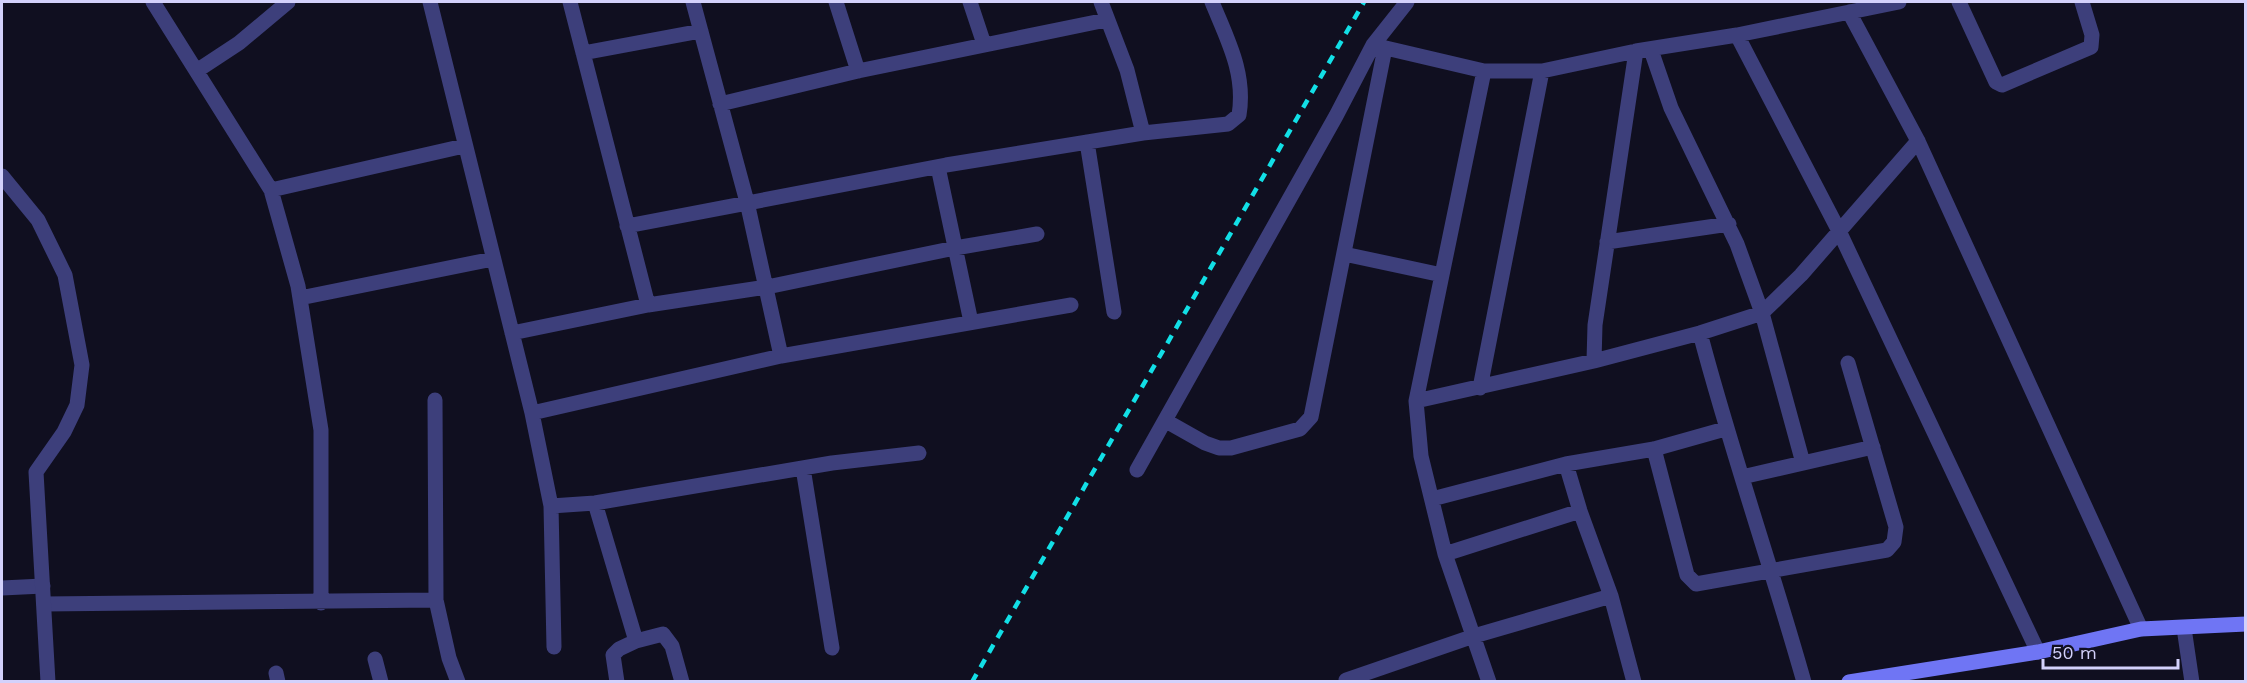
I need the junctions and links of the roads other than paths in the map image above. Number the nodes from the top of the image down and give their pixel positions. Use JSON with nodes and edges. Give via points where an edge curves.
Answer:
{"nodes":[{"id":1,"x":153,"y":2,"type":"edge"},
{"id":2,"x":288,"y":2,"type":"edge"},
{"id":3,"x":430,"y":2,"type":"edge"},
{"id":4,"x":570,"y":2,"type":"edge"},
{"id":5,"x":693,"y":2,"type":"edge"},
{"id":6,"x":837,"y":2,"type":"edge"},
{"id":7,"x":970,"y":2,"type":"edge"},
{"id":8,"x":1101,"y":2,"type":"edge"},
{"id":9,"x":1212,"y":2,"type":"edge"},
{"id":10,"x":1407,"y":2,"type":"edge"},
{"id":11,"x":1899,"y":2,"type":"edge"},
{"id":12,"x":1959,"y":2,"type":"edge"},
{"id":13,"x":2082,"y":2,"type":"edge"},
{"id":14,"x":1849,"y":12,"type":"junction"},
{"id":15,"x":1106,"y":20,"type":"junction"},
{"id":16,"x":701,"y":31,"type":"junction"},
{"id":17,"x":1737,"y":35,"type":"junction"},
{"id":18,"x":984,"y":44,"type":"junction"},
{"id":19,"x":1379,"y":46,"type":"junction"},
{"id":20,"x":1644,"y":51,"type":"junction"},
{"id":21,"x":583,"y":53,"type":"junction"},
{"id":22,"x":198,"y":70,"type":"junction"},
{"id":23,"x":858,"y":71,"type":"junction"},
{"id":24,"x":1484,"y":71,"type":"junction"},
{"id":25,"x":1542,"y":71,"type":"junction"},
{"id":26,"x":720,"y":104,"type":"junction"},
{"id":27,"x":1143,"y":133,"type":"junction"},
{"id":28,"x":1918,"y":141,"type":"junction"},
{"id":29,"x":1087,"y":142,"type":"junction"},
{"id":30,"x":464,"y":146,"type":"junction"},
{"id":31,"x":938,"y":167,"type":"junction"},
{"id":32,"x":2,"y":176,"type":"edge"},
{"id":33,"x":271,"y":190,"type":"junction"},
{"id":34,"x":747,"y":202,"type":"junction"},
{"id":35,"x":1729,"y":224,"type":"junction"},
{"id":36,"x":627,"y":226,"type":"junction"},
{"id":37,"x":1839,"y":231,"type":"junction"},
{"id":38,"x":1036,"y":234,"type":"dead end"},
{"id":39,"x":1607,"y":242,"type":"junction"},
{"id":40,"x":955,"y":248,"type":"junction"},
{"id":41,"x":1344,"y":254,"type":"junction"},
{"id":42,"x":493,"y":259,"type":"junction"},
{"id":43,"x":1442,"y":275,"type":"junction"},
{"id":44,"x":766,"y":287,"type":"junction"},
{"id":45,"x":300,"y":298,"type":"junction"},
{"id":46,"x":1071,"y":304,"type":"dead end"},
{"id":47,"x":648,"y":305,"type":"junction"},
{"id":48,"x":1114,"y":312,"type":"dead end"},
{"id":49,"x":1762,"y":313,"type":"junction"},
{"id":50,"x":971,"y":322,"type":"junction"},
{"id":51,"x":512,"y":333,"type":"junction"},
{"id":52,"x":1700,"y":333,"type":"junction"},
{"id":53,"x":782,"y":356,"type":"junction"},
{"id":54,"x":1594,"y":361,"type":"junction"},
{"id":55,"x":1848,"y":363,"type":"dead end"},
{"id":56,"x":1480,"y":388,"type":"junction"},
{"id":57,"x":435,"y":400,"type":"dead end"},
{"id":58,"x":1416,"y":401,"type":"junction"},
{"id":59,"x":532,"y":413,"type":"junction"},
{"id":60,"x":1166,"y":421,"type":"junction"},
{"id":61,"x":1725,"y":429,"type":"junction"},
{"id":62,"x":1873,"y":447,"type":"junction"},
{"id":63,"x":1654,"y":449,"type":"junction"},
{"id":64,"x":919,"y":453,"type":"dead end"},
{"id":65,"x":1803,"y":463,"type":"junction"},
{"id":66,"x":1566,"y":464,"type":"junction"},
{"id":67,"x":803,"y":468,"type":"junction"},
{"id":68,"x":1137,"y":470,"type":"dead end"},
{"id":69,"x":1742,"y":477,"type":"junction"},
{"id":70,"x":1432,"y":499,"type":"junction"},
{"id":71,"x":595,"y":503,"type":"junction"},
{"id":72,"x":551,"y":506,"type":"junction"},
{"id":73,"x":1580,"y":511,"type":"junction"},
{"id":74,"x":1445,"y":554,"type":"junction"},
{"id":75,"x":1773,"y":572,"type":"junction"},
{"id":76,"x":43,"y":586,"type":"junction"},
{"id":77,"x":2,"y":588,"type":"edge"},
{"id":78,"x":1611,"y":596,"type":"junction"},
{"id":79,"x":436,"y":600,"type":"junction"},
{"id":80,"x":321,"y":603,"type":"junction"},
{"id":81,"x":44,"y":604,"type":"junction"},
{"id":82,"x":2246,"y":624,"type":"edge"},
{"id":83,"x":2184,"y":628,"type":"junction"},
{"id":84,"x":2141,"y":629,"type":"junction"},
{"id":85,"x":1474,"y":636,"type":"junction"},
{"id":86,"x":636,"y":641,"type":"junction"},
{"id":87,"x":554,"y":647,"type":"dead end"},
{"id":88,"x":832,"y":648,"type":"dead end"},
{"id":89,"x":2038,"y":652,"type":"junction"},
{"id":90,"x":375,"y":659,"type":"dead end"},
{"id":91,"x":1904,"y":677,"type":"edge"},
{"id":92,"x":1346,"y":680,"type":"edge"},
{"id":93,"x":48,"y":681,"type":"edge"},
{"id":94,"x":381,"y":681,"type":"edge"},
{"id":95,"x":458,"y":681,"type":"edge"},
{"id":96,"x":617,"y":681,"type":"edge"},
{"id":97,"x":682,"y":681,"type":"edge"},
{"id":98,"x":1489,"y":681,"type":"edge"},
{"id":99,"x":1634,"y":681,"type":"edge"},
{"id":100,"x":1804,"y":681,"type":"edge"},
{"id":101,"x":1849,"y":681,"type":"edge"},
{"id":102,"x":2192,"y":681,"type":"edge"}],
"edges":[{"from":1,"to":22,"type":"street"},
{"from":2,"to":22,"type":"street","via":[[239,43]]},
{"from":3,"to":30,"type":"street"},
{"from":4,"to":21,"type":"street"},
{"from":5,"to":16,"type":"street"},
{"from":6,"to":23,"type":"street"},
{"from":7,"to":18,"type":"street"},
{"from":8,"to":15,"type":"street"},
{"from":9,"to":27,"type":"street","via":[[1243,92],[1239,115],[1228,124]]},
{"from":10,"to":19,"type":"street"},
{"from":11,"to":14,"type":"street"},
{"from":12,"to":13,"type":"street","via":[[1996,81],[2002,85],[2091,47]]},
{"from":14,"to":17,"type":"street"},
{"from":14,"to":28,"type":"street"},
{"from":15,"to":18,"type":"street"},
{"from":15,"to":27,"type":"street","via":[[1127,70]]},
{"from":16,"to":21,"type":"street"},
{"from":16,"to":26,"type":"street"},
{"from":17,"to":20,"type":"street"},
{"from":17,"to":37,"type":"street"},
{"from":18,"to":23,"type":"street"},
{"from":19,"to":24,"type":"street"},
{"from":19,"to":41,"type":"street"},
{"from":19,"to":60,"type":"street"},
{"from":20,"to":25,"type":"street"},
{"from":20,"to":35,"type":"street"},
{"from":20,"to":39,"type":"street"},
{"from":21,"to":36,"type":"street"},
{"from":22,"to":33,"type":"street"},
{"from":23,"to":26,"type":"street"},
{"from":24,"to":25,"type":"street"},
{"from":24,"to":43,"type":"street"},
{"from":25,"to":56,"type":"street"},
{"from":26,"to":34,"type":"street"},
{"from":27,"to":29,"type":"street"},
{"from":28,"to":37,"type":"street"},
{"from":28,"to":84,"type":"street"},
{"from":29,"to":31,"type":"street"},
{"from":29,"to":48,"type":"street"},
{"from":30,"to":33,"type":"street"},
{"from":30,"to":42,"type":"street"},
{"from":31,"to":34,"type":"street"},
{"from":31,"to":40,"type":"street"},
{"from":32,"to":76,"type":"street","via":[[38,220],[65,275],[82,365],[77,405],[64,432],[36,472]]},
{"from":33,"to":45,"type":"street"},
{"from":34,"to":36,"type":"street"},
{"from":34,"to":44,"type":"street"},
{"from":35,"to":39,"type":"street"},
{"from":35,"to":49,"type":"street"},
{"from":36,"to":47,"type":"street"},
{"from":37,"to":49,"type":"street"},
{"from":37,"to":89,"type":"street"},
{"from":38,"to":40,"type":"street"},
{"from":39,"to":54,"type":"street"},
{"from":40,"to":44,"type":"street"},
{"from":40,"to":50,"type":"street"},
{"from":41,"to":43,"type":"street"},
{"from":41,"to":60,"type":"street","via":[[1311,417],[1300,429],[1219,448]]},
{"from":42,"to":45,"type":"street"},
{"from":42,"to":51,"type":"street"},
{"from":43,"to":58,"type":"street"},
{"from":44,"to":47,"type":"street"},
{"from":44,"to":53,"type":"street"},
{"from":45,"to":80,"type":"street","via":[[321,430]]},
{"from":46,"to":50,"type":"street"},
{"from":47,"to":51,"type":"street"},
{"from":49,"to":52,"type":"street"},
{"from":49,"to":65,"type":"street"},
{"from":50,"to":53,"type":"street"},
{"from":51,"to":59,"type":"street"},
{"from":52,"to":54,"type":"street"},
{"from":52,"to":61,"type":"street"},
{"from":53,"to":59,"type":"street"},
{"from":54,"to":56,"type":"street"},
{"from":55,"to":62,"type":"street"},
{"from":56,"to":58,"type":"street"},
{"from":57,"to":79,"type":"street"},
{"from":58,"to":70,"type":"street","via":[[1421,456]]},
{"from":59,"to":72,"type":"street"},
{"from":60,"to":68,"type":"street"},
{"from":61,"to":63,"type":"street"},
{"from":61,"to":69,"type":"street"},
{"from":62,"to":65,"type":"street"},
{"from":62,"to":75,"type":"street","via":[[1896,526],[1894,542],[1887,550]]},
{"from":63,"to":66,"type":"street"},
{"from":63,"to":75,"type":"street","via":[[1691,582],[1703,585]]},
{"from":64,"to":67,"type":"street"},
{"from":65,"to":69,"type":"street"},
{"from":66,"to":70,"type":"street"},
{"from":66,"to":73,"type":"street"},
{"from":67,"to":71,"type":"street"},
{"from":67,"to":88,"type":"street"},
{"from":69,"to":75,"type":"street"},
{"from":70,"to":74,"type":"street"},
{"from":71,"to":72,"type":"street"},
{"from":71,"to":86,"type":"street"},
{"from":72,"to":87,"type":"street"},
{"from":73,"to":74,"type":"street"},
{"from":73,"to":78,"type":"street"},
{"from":74,"to":85,"type":"street"},
{"from":75,"to":100,"type":"street"},
{"from":76,"to":77,"type":"street"},
{"from":76,"to":81,"type":"street"},
{"from":78,"to":85,"type":"street"},
{"from":78,"to":99,"type":"street"},
{"from":79,"to":80,"type":"street"},
{"from":79,"to":95,"type":"street"},
{"from":80,"to":81,"type":"street"},
{"from":81,"to":93,"type":"street"},
{"from":82,"to":83,"type":"main road"},
{"from":83,"to":84,"type":"main road"},
{"from":83,"to":102,"type":"street"},
{"from":84,"to":89,"type":"main road"},
{"from":85,"to":92,"type":"street"},
{"from":85,"to":98,"type":"street"},
{"from":86,"to":96,"type":"street","via":[[613,655]]},
{"from":86,"to":97,"type":"street","via":[[663,634],[672,646]]},
{"from":89,"to":91,"type":"main road"},
{"from":90,"to":94,"type":"street"},
{"from":91,"to":101,"type":"main road"}]}
